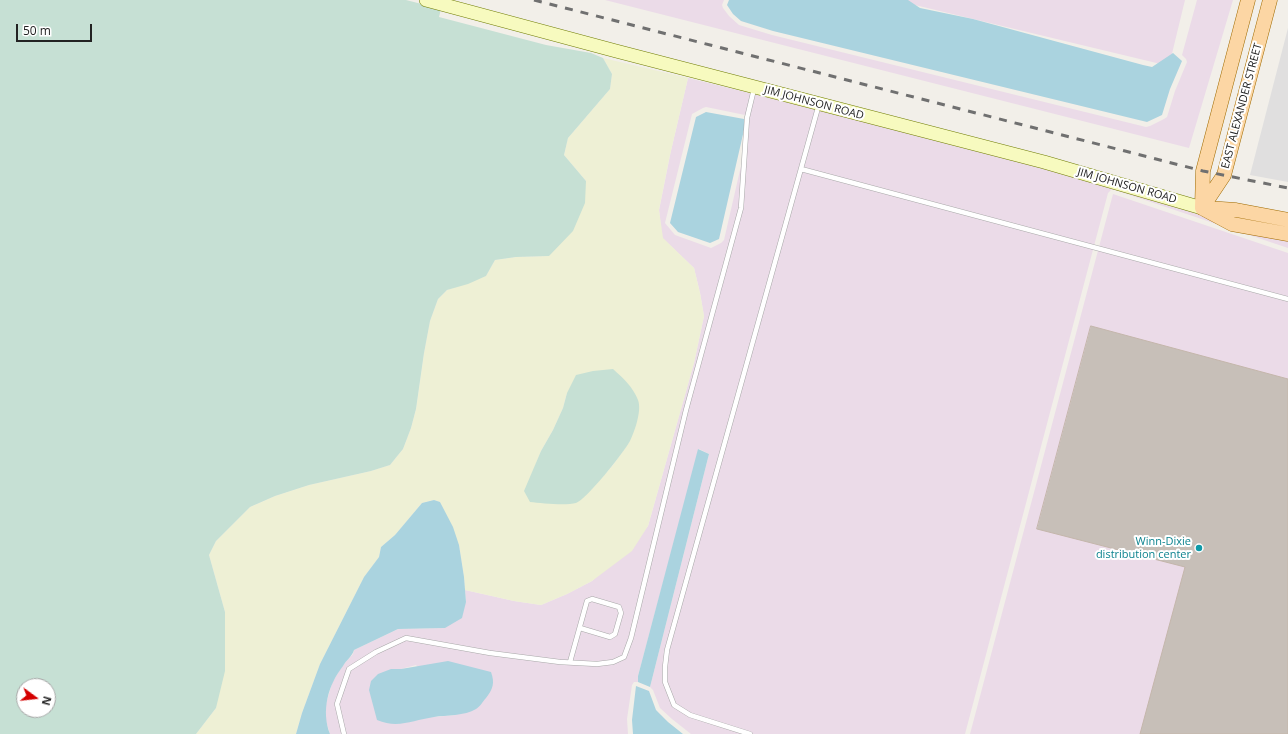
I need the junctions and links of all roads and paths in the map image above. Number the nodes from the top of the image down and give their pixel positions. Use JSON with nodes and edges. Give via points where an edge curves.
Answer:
{"nodes":[{"id":1,"x":426,"y":0,"type":"edge"},
{"id":2,"x":1248,"y":0,"type":"edge"},
{"id":3,"x":1270,"y":0,"type":"edge"},
{"id":4,"x":755,"y":87,"type":"junction"},
{"id":5,"x":819,"y":104,"type":"junction"},
{"id":6,"x":801,"y":169,"type":"junction"},
{"id":7,"x":1202,"y":208,"type":"junction"},
{"id":8,"x":1288,"y":220,"type":"edge"},
{"id":9,"x":1288,"y":234,"type":"edge"},
{"id":10,"x":1288,"y":299,"type":"edge"},
{"id":11,"x":580,"y":628,"type":"junction"},
{"id":12,"x":570,"y":662,"type":"junction"},
{"id":13,"x":344,"y":734,"type":"edge"},
{"id":14,"x":750,"y":734,"type":"edge"}],
"edges":[{"from":1,"to":4,"type":"street","name":"JIM JOHNSON ROAD"},
{"from":2,"to":7,"type":"main road","name":"EAST ALEXANDER STREET","via":[[1203,171]]},
{"from":3,"to":7,"type":"main road","name":"EAST ALEXANDER STREET","via":[[1224,175]]},
{"from":4,"to":5,"type":"street","name":"JIM JOHNSON ROAD"},
{"from":4,"to":12,"type":"lane","via":[[747,118],[741,208],[686,410],[631,638],[624,658],[614,662]]},
{"from":5,"to":6,"type":"lane"},
{"from":5,"to":7,"type":"street","name":"JIM JOHNSON ROAD","via":[[1044,162]]},
{"from":6,"to":10,"type":"lane"},
{"from":6,"to":14,"type":"lane","via":[[667,650],[665,667],[665,682],[674,705],[690,715]]},
{"from":7,"to":8,"type":"main road","name":"JIM JOHNSON ROAD","via":[[1236,210]]},
{"from":7,"to":9,"type":"main road","name":"JIM JOHNSON ROAD","via":[[1232,224]]},
{"from":11,"to":11,"type":"lane","via":[[587,601],[592,599],[619,607],[621,613],[615,634],[610,637]]},
{"from":11,"to":12,"type":"lane"},
{"from":12,"to":13,"type":"lane","via":[[490,653],[406,638],[376,652],[349,669],[337,704]]}]}
